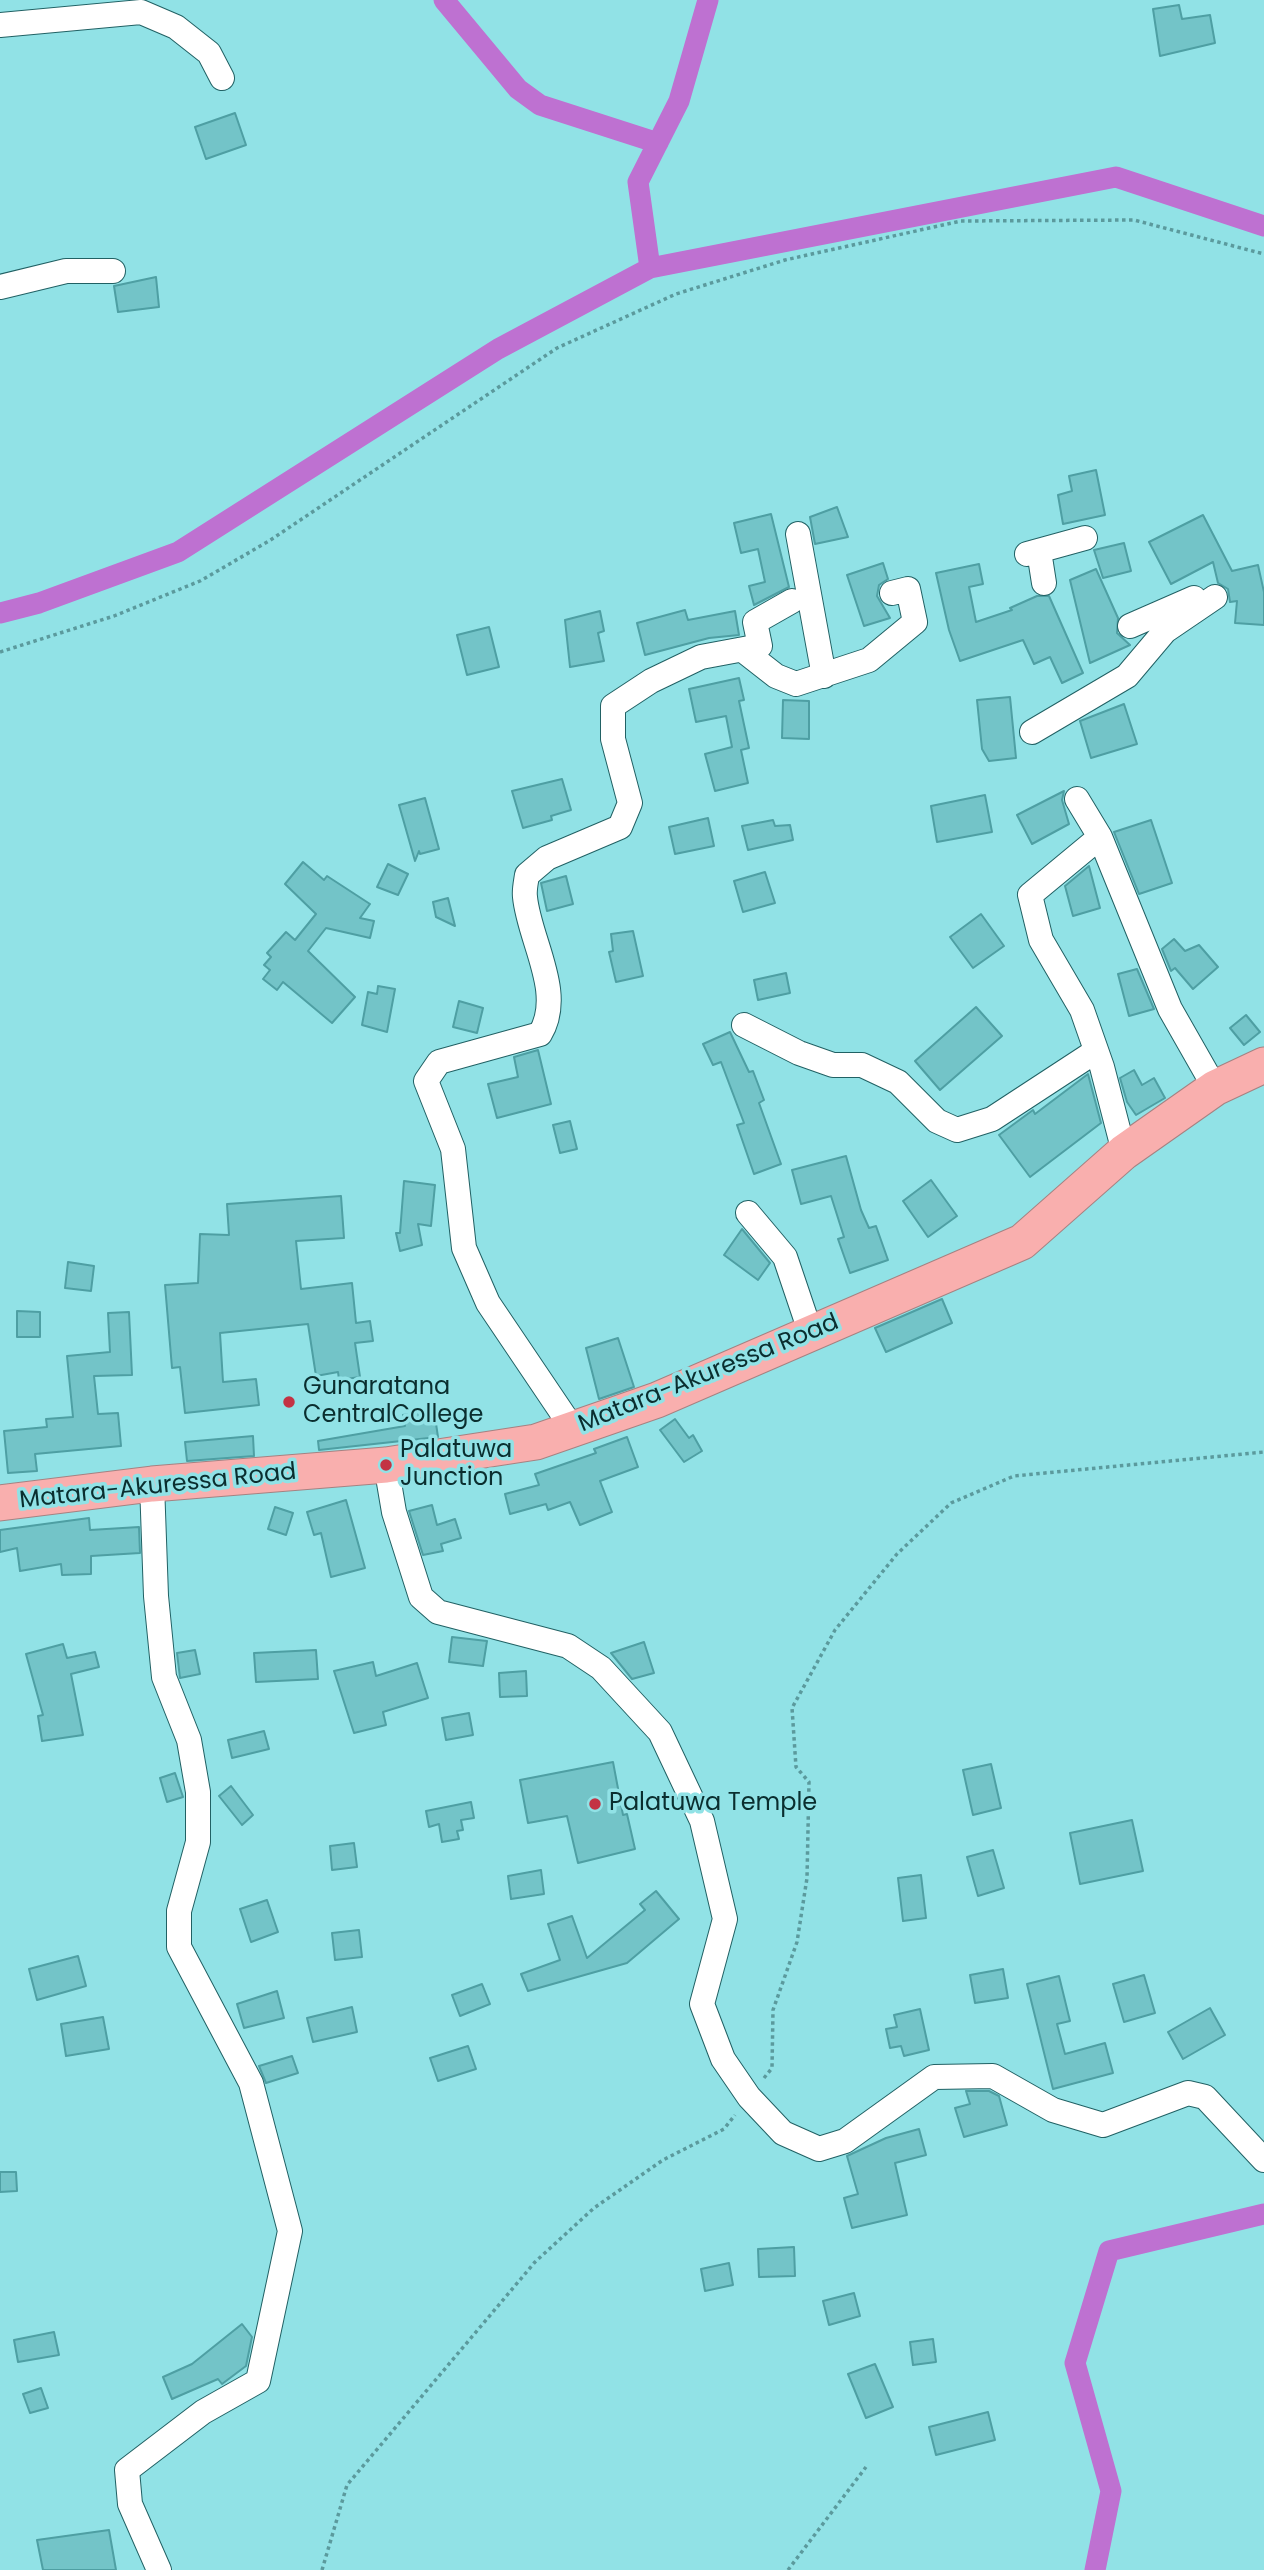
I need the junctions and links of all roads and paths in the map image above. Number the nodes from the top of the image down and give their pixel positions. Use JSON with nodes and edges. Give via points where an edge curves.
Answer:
{"nodes":[{"id":1,"x":0,"y":25,"type":"edge"},
{"id":2,"x":222,"y":78,"type":"dead end"},
{"id":3,"x":1264,"y":254,"type":"edge"},
{"id":4,"x":113,"y":271,"type":"dead end"},
{"id":5,"x":0,"y":287,"type":"edge"},
{"id":6,"x":798,"y":534,"type":"dead end"},
{"id":7,"x":1085,"y":538,"type":"dead end"},
{"id":8,"x":1044,"y":583,"type":"dead end"},
{"id":9,"x":892,"y":593,"type":"dead end"},
{"id":10,"x":792,"y":601,"type":"dead end"},
{"id":11,"x":1130,"y":626,"type":"dead end"},
{"id":12,"x":744,"y":651,"type":"junction"},
{"id":13,"x":0,"y":652,"type":"edge"},
{"id":14,"x":824,"y":676,"type":"junction"},
{"id":15,"x":1032,"y":732,"type":"dead end"},
{"id":16,"x":1077,"y":799,"type":"dead end"},
{"id":17,"x":1100,"y":837,"type":"junction"},
{"id":18,"x":744,"y":1025,"type":"dead end"},
{"id":19,"x":1096,"y":1051,"type":"junction"},
{"id":20,"x":1264,"y":1065,"type":"edge"},
{"id":21,"x":1215,"y":1087,"type":"junction"},
{"id":22,"x":1124,"y":1152,"type":"junction"},
{"id":23,"x":748,"y":1213,"type":"dead end"},
{"id":24,"x":811,"y":1334,"type":"junction"},
{"id":25,"x":573,"y":1429,"type":"junction"},
{"id":26,"x":1264,"y":1452,"type":"edge"},
{"id":27,"x":386,"y":1465,"type":"junction"},
{"id":28,"x":1014,"y":1476,"type":"dead end"},
{"id":29,"x":152,"y":1484,"type":"junction"},
{"id":30,"x":0,"y":1503,"type":"edge"},
{"id":31,"x":1264,"y":2161,"type":"edge"},
{"id":32,"x":866,"y":2467,"type":"dead end"},
{"id":33,"x":159,"y":2570,"type":"edge"},
{"id":34,"x":788,"y":2570,"type":"edge"}],
"edges":[{"from":1,"to":2,"type":"street","via":[[141,12],[176,27],[209,52]]},
{"from":3,"to":13,"type":"path","via":[[1134,220],[961,221],[785,260],[676,294],[557,348],[269,541],[200,581],[114,616]]},
{"from":4,"to":5,"type":"street","via":[[66,271]]},
{"from":6,"to":14,"type":"street"},
{"from":7,"to":8,"type":"street","via":[[1033,553]]},
{"from":9,"to":14,"type":"street","via":[[908,589],[915,622],[869,660]]},
{"from":10,"to":12,"type":"street","via":[[755,622],[760,646]]},
{"from":11,"to":15,"type":"street","via":[[1213,594],[1165,631],[1127,676]]},
{"from":12,"to":14,"type":"street","via":[[776,676],[796,684]]},
{"from":12,"to":25,"type":"street","via":[[701,657],[612,706],[612,739],[630,803],[620,827],[547,858],[527,875],[524,896],[541,953],[550,1018],[540,1034],[439,1062],[426,1081],[453,1149],[464,1248],[488,1303]]},
{"from":16,"to":17,"type":"street"},
{"from":17,"to":19,"type":"street","via":[[1030,895],[1041,940],[1082,1010]]},
{"from":17,"to":21,"type":"street","via":[[1170,1009]]},
{"from":18,"to":19,"type":"street","via":[[799,1053],[833,1065],[862,1065],[898,1082],[937,1121],[957,1130],[992,1118]]},
{"from":19,"to":22,"type":"street"},
{"from":20,"to":21,"type":"highway","name":"Matara-Akuressa Road"},
{"from":21,"to":22,"type":"highway","name":"Matara-Akuressa Road"},
{"from":22,"to":24,"type":"highway","name":"Matara-Akuressa Road","via":[[1022,1242]]},
{"from":23,"to":24,"type":"street","via":[[785,1257]]},
{"from":24,"to":25,"type":"highway","name":"Matara-Akuressa Road","via":[[657,1400]]},
{"from":25,"to":27,"type":"highway","name":"Matara-Akuressa Road","via":[[536,1442]]},
{"from":26,"to":28,"type":"path"},
{"from":27,"to":29,"type":"highway","name":"Matara-Akuressa Road"},
{"from":27,"to":31,"type":"street","via":[[394,1512],[421,1597],[438,1612],[568,1646],[601,1668],[660,1732],[702,1821],[725,1919],[702,2004],[723,2059],[749,2097],[783,2133],[819,2149],[845,2141],[934,2077],[993,2076],[1054,2110],[1103,2125],[1188,2093],[1205,2097]]},
{"from":29,"to":30,"type":"highway","name":"Matara-Akuressa Road"},
{"from":29,"to":33,"type":"street","via":[[163,1677],[189,1740],[198,1792],[198,1842],[179,1911],[179,1947],[251,2083],[290,2231],[258,2381],[203,2412],[127,2470],[130,2504]]},
{"from":32,"to":34,"type":"path"}]}
